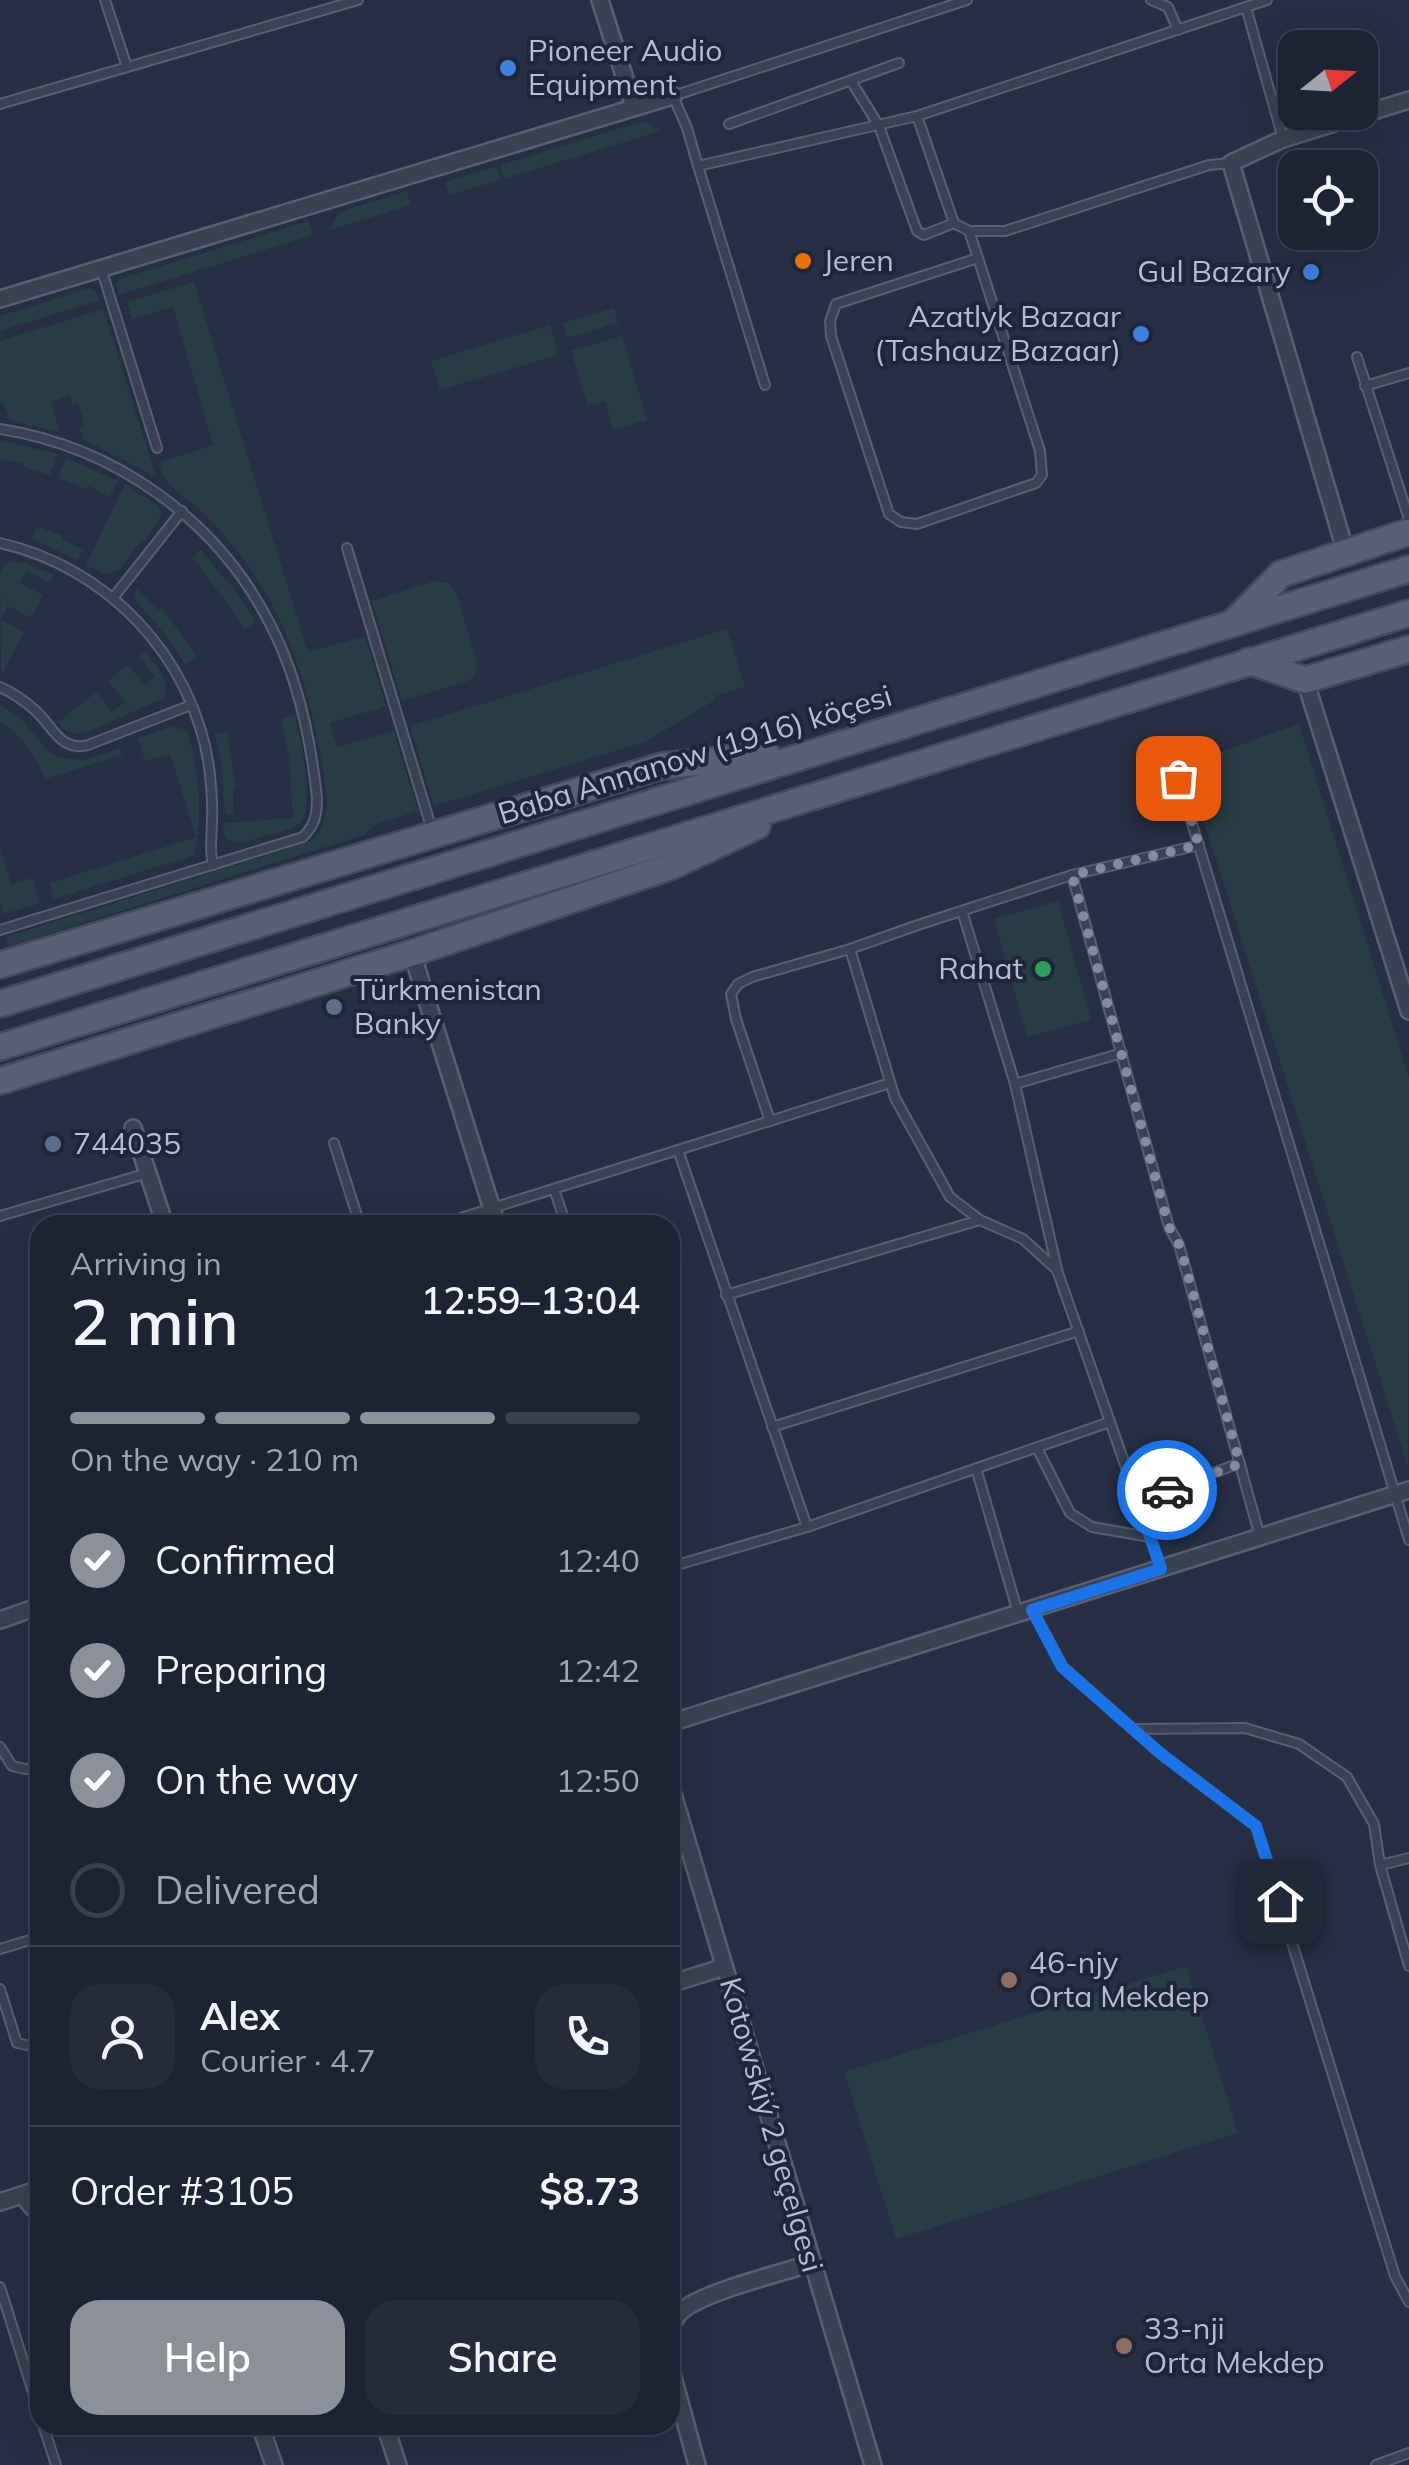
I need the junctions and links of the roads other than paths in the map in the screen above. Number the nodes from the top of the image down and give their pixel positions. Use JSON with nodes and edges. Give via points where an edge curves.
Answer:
{"nodes":[{"id":1,"x":106,"y":0,"type":"edge"},
{"id":2,"x":358,"y":0,"type":"edge"},
{"id":3,"x":600,"y":0,"type":"edge"},
{"id":4,"x":967,"y":0,"type":"edge"},
{"id":5,"x":1151,"y":0,"type":"edge"},
{"id":6,"x":1267,"y":0,"type":"edge"},
{"id":7,"x":1167,"y":4,"type":"edge"},
{"id":8,"x":1246,"y":7,"type":"junction"},
{"id":9,"x":1178,"y":30,"type":"junction"},
{"id":10,"x":899,"y":63,"type":"dead end"},
{"id":11,"x":127,"y":68,"type":"junction"},
{"id":12,"x":850,"y":80,"type":"junction"},
{"id":13,"x":673,"y":96,"type":"junction"},
{"id":14,"x":1409,"y":100,"type":"edge"},
{"id":15,"x":0,"y":104,"type":"edge"},
{"id":16,"x":634,"y":108,"type":"junction"},
{"id":17,"x":917,"y":116,"type":"junction"},
{"id":18,"x":730,"y":124,"type":"dead end"},
{"id":19,"x":879,"y":126,"type":"junction"},
{"id":20,"x":1283,"y":139,"type":"junction"},
{"id":21,"x":1231,"y":162,"type":"junction"},
{"id":22,"x":698,"y":166,"type":"junction"},
{"id":23,"x":954,"y":223,"type":"junction"},
{"id":24,"x":969,"y":231,"type":"junction"},
{"id":25,"x":978,"y":258,"type":"junction"},
{"id":26,"x":101,"y":268,"type":"junction"},
{"id":27,"x":0,"y":298,"type":"edge"},
{"id":28,"x":1357,"y":357,"type":"dead end"},
{"id":29,"x":1409,"y":373,"type":"edge"},
{"id":30,"x":764,"y":385,"type":"dead end"},
{"id":31,"x":1365,"y":386,"type":"junction"},
{"id":32,"x":0,"y":429,"type":"edge"},
{"id":33,"x":157,"y":448,"type":"dead end"},
{"id":34,"x":1409,"y":480,"type":"edge"},
{"id":35,"x":1397,"y":483,"type":"junction"},
{"id":36,"x":182,"y":511,"type":"junction"},
{"id":37,"x":1409,"y":519,"type":"edge"},
{"id":38,"x":1409,"y":532,"type":"edge"},
{"id":39,"x":0,"y":542,"type":"edge"},
{"id":40,"x":348,"y":548,"type":"dead end"},
{"id":41,"x":1346,"y":553,"type":"junction"},
{"id":42,"x":1409,"y":569,"type":"edge"},
{"id":43,"x":113,"y":598,"type":"junction"},
{"id":44,"x":1409,"y":613,"type":"edge"},
{"id":45,"x":1230,"y":626,"type":"junction"},
{"id":46,"x":1409,"y":649,"type":"edge"},
{"id":47,"x":1249,"y":660,"type":"junction"},
{"id":48,"x":1305,"y":680,"type":"junction"},
{"id":49,"x":0,"y":687,"type":"edge"},
{"id":50,"x":192,"y":705,"type":"junction"},
{"id":51,"x":1168,"y":744,"type":"dead end"},
{"id":52,"x":827,"y":748,"type":"junction"},
{"id":53,"x":842,"y":787,"type":"junction"},
{"id":54,"x":434,"y":835,"type":"junction"},
{"id":55,"x":1199,"y":845,"type":"junction"},
{"id":56,"x":213,"y":865,"type":"junction"},
{"id":57,"x":1072,"y":875,"type":"junction"},
{"id":58,"x":962,"y":911,"type":"junction"},
{"id":59,"x":0,"y":930,"type":"edge"},
{"id":60,"x":850,"y":949,"type":"junction"},
{"id":61,"x":412,"y":953,"type":"junction"},
{"id":62,"x":0,"y":965,"type":"edge"},
{"id":63,"x":1404,"y":977,"type":"edge"},
{"id":64,"x":0,"y":1004,"type":"edge"},
{"id":65,"x":1409,"y":1011,"type":"edge"},
{"id":66,"x":0,"y":1047,"type":"edge"},
{"id":67,"x":1122,"y":1054,"type":"junction"},
{"id":68,"x":0,"y":1082,"type":"edge"},
{"id":69,"x":890,"y":1084,"type":"junction"},
{"id":70,"x":1015,"y":1084,"type":"junction"},
{"id":71,"x":770,"y":1121,"type":"junction"},
{"id":72,"x":134,"y":1128,"type":"dead end"},
{"id":73,"x":334,"y":1143,"type":"dead end"},
{"id":74,"x":678,"y":1150,"type":"junction"},
{"id":75,"x":148,"y":1173,"type":"junction"},
{"id":76,"x":554,"y":1189,"type":"junction"},
{"id":77,"x":162,"y":1215,"type":"edge"},
{"id":78,"x":357,"y":1215,"type":"edge"},
{"id":79,"x":494,"y":1215,"type":"edge"},
{"id":80,"x":499,"y":1215,"type":"edge"},
{"id":81,"x":563,"y":1215,"type":"edge"},
{"id":82,"x":0,"y":1216,"type":"edge"},
{"id":83,"x":980,"y":1220,"type":"junction"},
{"id":84,"x":1057,"y":1270,"type":"junction"},
{"id":85,"x":726,"y":1295,"type":"junction"},
{"id":86,"x":1079,"y":1331,"type":"junction"},
{"id":87,"x":1110,"y":1422,"type":"junction"},
{"id":88,"x":772,"y":1426,"type":"junction"},
{"id":89,"x":1037,"y":1448,"type":"junction"},
{"id":90,"x":1240,"y":1464,"type":"junction"},
{"id":91,"x":976,"y":1468,"type":"junction"},
{"id":92,"x":1403,"y":1492,"type":"edge"},
{"id":93,"x":1138,"y":1501,"type":"junction"},
{"id":94,"x":807,"y":1527,"type":"junction"},
{"id":95,"x":1150,"y":1536,"type":"junction"},
{"id":96,"x":1260,"y":1537,"type":"junction"},
{"id":97,"x":1409,"y":1540,"type":"edge"},
{"id":98,"x":680,"y":1563,"type":"edge"},
{"id":99,"x":1161,"y":1569,"type":"junction"},
{"id":100,"x":30,"y":1610,"type":"edge"},
{"id":101,"x":1025,"y":1612,"type":"junction"},
{"id":102,"x":0,"y":1620,"type":"edge"},
{"id":103,"x":680,"y":1721,"type":"edge"},
{"id":104,"x":1133,"y":1730,"type":"junction"},
{"id":105,"x":0,"y":1747,"type":"edge"},
{"id":106,"x":12,"y":1766,"type":"junction"},
{"id":107,"x":30,"y":1768,"type":"edge"},
{"id":108,"x":0,"y":1771,"type":"edge"},
{"id":109,"x":680,"y":1818,"type":"edge"},
{"id":110,"x":1409,"y":1858,"type":"edge"},
{"id":111,"x":1380,"y":1865,"type":"junction"},
{"id":112,"x":30,"y":1940,"type":"edge"},
{"id":113,"x":0,"y":1949,"type":"edge"},
{"id":114,"x":724,"y":1966,"type":"junction"},
{"id":115,"x":1409,"y":1966,"type":"edge"},
{"id":116,"x":680,"y":1981,"type":"edge"},
{"id":117,"x":0,"y":1989,"type":"edge"},
{"id":118,"x":30,"y":2046,"type":"edge"},
{"id":119,"x":30,"y":2192,"type":"edge"},
{"id":120,"x":22,"y":2194,"type":"junction"},
{"id":121,"x":0,"y":2202,"type":"edge"},
{"id":122,"x":30,"y":2204,"type":"edge"},
{"id":123,"x":812,"y":2263,"type":"junction"},
{"id":124,"x":0,"y":2287,"type":"edge"},
{"id":125,"x":707,"y":2298,"type":"junction"},
{"id":126,"x":1409,"y":2302,"type":"edge"},
{"id":127,"x":680,"y":2307,"type":"edge"},
{"id":128,"x":680,"y":2313,"type":"edge"},
{"id":129,"x":30,"y":2383,"type":"edge"},
{"id":130,"x":680,"y":2407,"type":"edge"},
{"id":131,"x":46,"y":2435,"type":"edge"},
{"id":132,"x":264,"y":2435,"type":"edge"},
{"id":133,"x":389,"y":2435,"type":"edge"},
{"id":134,"x":1409,"y":2452,"type":"edge"},
{"id":135,"x":694,"y":2464,"type":"edge"},
{"id":136,"x":56,"y":2465,"type":"edge"},
{"id":137,"x":274,"y":2465,"type":"edge"},
{"id":138,"x":398,"y":2465,"type":"edge"},
{"id":139,"x":873,"y":2465,"type":"edge"},
{"id":140,"x":1376,"y":2465,"type":"edge"}],
"edges":[{"from":1,"to":11,"type":"lane"},
{"from":2,"to":11,"type":"lane"},
{"from":3,"to":16,"type":"street"},
{"from":4,"to":13,"type":"lane"},
{"from":5,"to":7,"type":"lane"},
{"from":6,"to":8,"type":"lane"},
{"from":7,"to":9,"type":"lane"},
{"from":8,"to":9,"type":"lane"},
{"from":8,"to":20,"type":"lane"},
{"from":9,"to":17,"type":"lane"},
{"from":10,"to":12,"type":"lane"},
{"from":11,"to":15,"type":"lane"},
{"from":12,"to":18,"type":"lane"},
{"from":12,"to":19,"type":"lane"},
{"from":13,"to":16,"type":"street"},
{"from":13,"to":22,"type":"lane"},
{"from":14,"to":20,"type":"street"},
{"from":16,"to":26,"type":"street"},
{"from":17,"to":19,"type":"lane"},
{"from":17,"to":23,"type":"lane"},
{"from":19,"to":22,"type":"lane"},
{"from":19,"to":23,"type":"lane","via":[[917,231],[924,235]]},
{"from":20,"to":21,"type":"street"},
{"from":21,"to":24,"type":"lane","via":[[1005,231]]},
{"from":21,"to":41,"type":"street"},
{"from":22,"to":30,"type":"lane"},
{"from":23,"to":24,"type":"lane"},
{"from":24,"to":25,"type":"lane"},
{"from":25,"to":25,"type":"lane","via":[[1042,475],[916,524],[901,522],[889,514],[830,321],[836,304]]},
{"from":26,"to":27,"type":"street"},
{"from":26,"to":33,"type":"lane"},
{"from":28,"to":31,"type":"lane"},
{"from":29,"to":31,"type":"lane"},
{"from":31,"to":35,"type":"lane"},
{"from":32,"to":36,"type":"lane","via":[[108,463]]},
{"from":34,"to":35,"type":"lane"},
{"from":35,"to":37,"type":"lane"},
{"from":36,"to":43,"type":"lane"},
{"from":36,"to":56,"type":"lane","via":[[228,559],[271,624],[297,697],[317,798],[314,824],[302,837]]},
{"from":38,"to":41,"type":"main road"},
{"from":39,"to":43,"type":"lane","via":[[67,568]]},
{"from":40,"to":54,"type":"lane"},
{"from":41,"to":45,"type":"main road","via":[[1280,574]]},
{"from":42,"to":45,"type":"main road","name":"Baba Annanow (1916) köçesi"},
{"from":43,"to":50,"type":"lane","via":[[158,645]]},
{"from":44,"to":47,"type":"main road"},
{"from":45,"to":52,"type":"main road","name":"Baba Annanow (1916) köçesi"},
{"from":46,"to":48,"type":"main road"},
{"from":47,"to":48,"type":"main road"},
{"from":47,"to":53,"type":"main road"},
{"from":48,"to":63,"type":"street"},
{"from":49,"to":50,"type":"lane","via":[[74,747]]},
{"from":50,"to":56,"type":"lane","via":[[209,769]]},
{"from":51,"to":55,"type":"lane"},
{"from":52,"to":54,"type":"main road","via":[[662,766]]},
{"from":52,"to":64,"type":"main road","name":"Baba Annanow (1916) köçesi"},
{"from":53,"to":61,"type":"main road","via":[[672,866]]},
{"from":53,"to":66,"type":"main road"},
{"from":54,"to":62,"type":"main road"},
{"from":55,"to":57,"type":"lane"},
{"from":55,"to":92,"type":"lane"},
{"from":56,"to":59,"type":"lane"},
{"from":57,"to":58,"type":"lane"},
{"from":57,"to":67,"type":"lane"},
{"from":58,"to":60,"type":"lane"},
{"from":58,"to":70,"type":"lane"},
{"from":60,"to":69,"type":"lane"},
{"from":60,"to":71,"type":"lane","via":[[752,977],[731,994]]},
{"from":61,"to":68,"type":"main road"},
{"from":61,"to":79,"type":"street"},
{"from":63,"to":65,"type":"street"},
{"from":67,"to":70,"type":"lane"},
{"from":67,"to":90,"type":"lane"},
{"from":69,"to":71,"type":"lane"},
{"from":69,"to":83,"type":"lane","via":[[950,1197]]},
{"from":70,"to":84,"type":"lane"},
{"from":71,"to":74,"type":"lane"},
{"from":72,"to":75,"type":"street"},
{"from":73,"to":78,"type":"lane"},
{"from":74,"to":76,"type":"lane"},
{"from":74,"to":85,"type":"lane"},
{"from":75,"to":77,"type":"street"},
{"from":75,"to":82,"type":"lane"},
{"from":76,"to":80,"type":"lane"},
{"from":76,"to":81,"type":"lane"},
{"from":83,"to":84,"type":"lane","via":[[1022,1238]]},
{"from":83,"to":85,"type":"lane"},
{"from":84,"to":86,"type":"lane"},
{"from":85,"to":88,"type":"lane"},
{"from":86,"to":87,"type":"lane"},
{"from":86,"to":88,"type":"lane"},
{"from":87,"to":89,"type":"lane"},
{"from":87,"to":93,"type":"lane"},
{"from":88,"to":94,"type":"lane"},
{"from":89,"to":91,"type":"lane"},
{"from":89,"to":95,"type":"lane","via":[[1070,1513],[1092,1528]]},
{"from":90,"to":93,"type":"lane"},
{"from":90,"to":96,"type":"lane"},
{"from":91,"to":94,"type":"lane"},
{"from":91,"to":101,"type":"lane"},
{"from":92,"to":96,"type":"street"},
{"from":92,"to":97,"type":"lane"},
{"from":93,"to":95,"type":"lane"},
{"from":94,"to":98,"type":"lane"},
{"from":95,"to":99,"type":"lane"},
{"from":96,"to":99,"type":"street"},
{"from":99,"to":101,"type":"street"},
{"from":100,"to":102,"type":"street"},
{"from":101,"to":103,"type":"street"},
{"from":101,"to":104,"type":"lane","via":[[1062,1667]]},
{"from":104,"to":111,"type":"lane","via":[[1245,1728],[1298,1744],[1348,1777],[1374,1824]]},
{"from":104,"to":126,"type":"lane","via":[[1256,1826],[1395,2276]]},
{"from":105,"to":106,"type":"lane"},
{"from":106,"to":107,"type":"lane"},
{"from":106,"to":108,"type":"lane"},
{"from":109,"to":114,"type":"street","name":"Kotowskiý 2 geçelgesi"},
{"from":110,"to":111,"type":"lane"},
{"from":111,"to":115,"type":"lane"},
{"from":112,"to":113,"type":"lane"},
{"from":114,"to":116,"type":"street"},
{"from":114,"to":123,"type":"street","name":"Kotowskiý 2 geçelgesi"},
{"from":117,"to":118,"type":"lane","via":[[17,2042]]},
{"from":119,"to":120,"type":"street"},
{"from":120,"to":121,"type":"street"},
{"from":120,"to":122,"type":"street"},
{"from":123,"to":125,"type":"street"},
{"from":123,"to":139,"type":"street","name":"Kotowskiý 2 geçelgesi"},
{"from":124,"to":129,"type":"lane"},
{"from":125,"to":127,"type":"street"},
{"from":125,"to":128,"type":"street"},
{"from":130,"to":135,"type":"street"},
{"from":131,"to":136,"type":"lane"},
{"from":132,"to":137,"type":"street"},
{"from":133,"to":138,"type":"street"},
{"from":134,"to":140,"type":"lane"}]}
